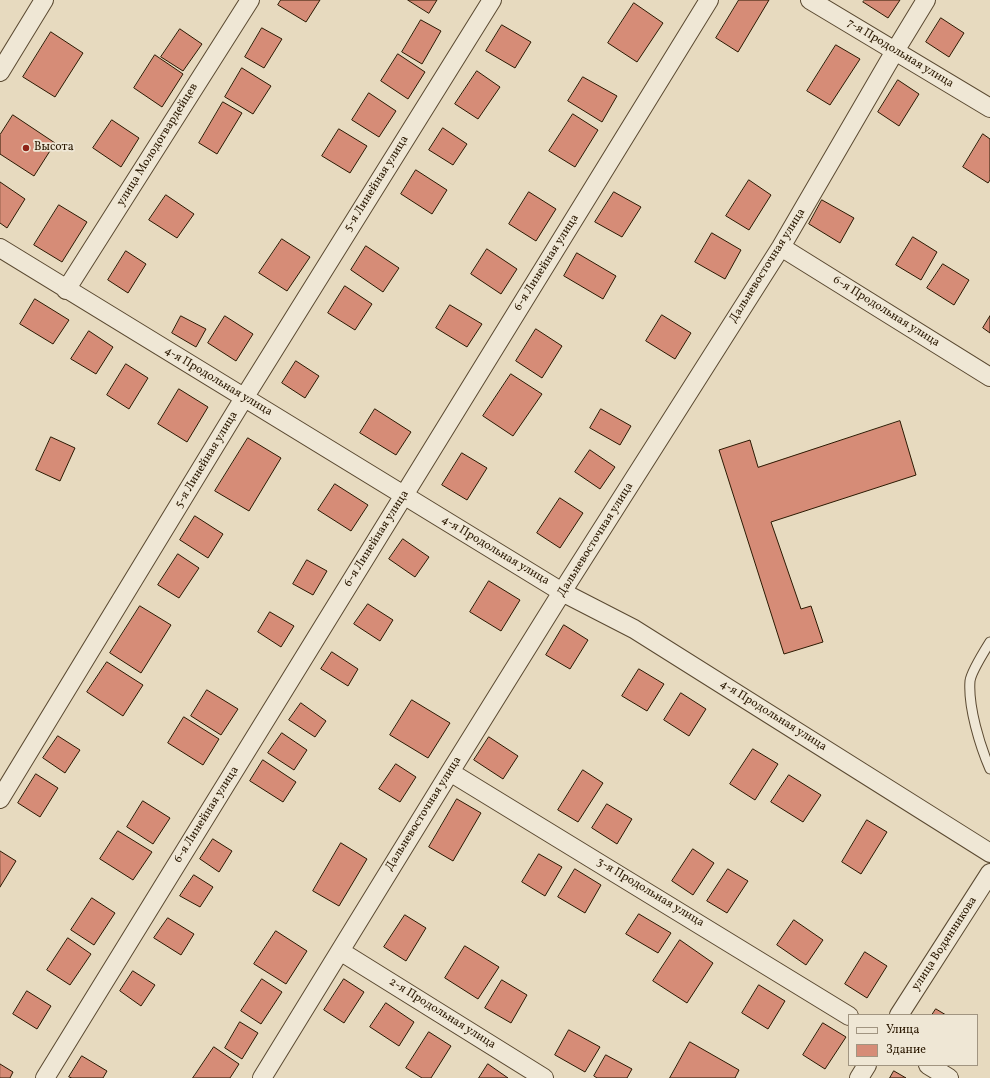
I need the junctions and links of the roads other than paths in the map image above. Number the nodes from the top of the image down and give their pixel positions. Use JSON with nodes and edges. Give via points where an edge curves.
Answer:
{"nodes":[{"id":1,"x":44,"y":0,"type":"edge"},
{"id":2,"x":250,"y":0,"type":"edge"},
{"id":3,"x":492,"y":0,"type":"edge"},
{"id":4,"x":709,"y":0,"type":"edge"},
{"id":5,"x":810,"y":0,"type":"edge"},
{"id":6,"x":926,"y":0,"type":"edge"},
{"id":7,"x":895,"y":51,"type":"junction"},
{"id":8,"x":0,"y":72,"type":"edge"},
{"id":9,"x":990,"y":108,"type":"edge"},
{"id":10,"x":781,"y":247,"type":"junction"},
{"id":11,"x":0,"y":248,"type":"edge"},
{"id":12,"x":66,"y":290,"type":"junction"},
{"id":13,"x":990,"y":377,"type":"edge"},
{"id":14,"x":244,"y":398,"type":"junction"},
{"id":15,"x":404,"y":496,"type":"junction"},
{"id":16,"x":562,"y":592,"type":"junction"},
{"id":17,"x":990,"y":642,"type":"edge"},
{"id":18,"x":990,"y":769,"type":"edge"},
{"id":19,"x":450,"y":772,"type":"junction"},
{"id":20,"x":0,"y":799,"type":"edge"},
{"id":21,"x":990,"y":853,"type":"edge"},
{"id":22,"x":990,"y":873,"type":"edge"},
{"id":23,"x":340,"y":951,"type":"junction"},
{"id":24,"x":900,"y":1014,"type":"edge"},
{"id":25,"x":848,"y":1015,"type":"edge"},
{"id":26,"x":866,"y":1066,"type":"edge"},
{"id":27,"x":930,"y":1066,"type":"edge"},
{"id":28,"x":45,"y":1078,"type":"edge"},
{"id":29,"x":262,"y":1078,"type":"edge"},
{"id":30,"x":544,"y":1078,"type":"edge"},
{"id":31,"x":859,"y":1078,"type":"edge"},
{"id":32,"x":949,"y":1078,"type":"edge"}],
"edges":[{"from":1,"to":8,"type":"street"},
{"from":2,"to":12,"type":"street","name":"улица Молодогвардейцев"},
{"from":3,"to":14,"type":"street","name":"5-я Линейная улица"},
{"from":4,"to":15,"type":"street","name":"6-я Линейная улица"},
{"from":5,"to":7,"type":"street","name":"7-я Продольная улица"},
{"from":6,"to":7,"type":"street","name":"Дальневосточная улица"},
{"from":7,"to":9,"type":"street","name":"7-я Продольная улица"},
{"from":7,"to":10,"type":"street","name":"Дальневосточная улица"},
{"from":10,"to":13,"type":"street","name":"6-я Продольная улица"},
{"from":10,"to":16,"type":"street","name":"Дальневосточная улица"},
{"from":11,"to":12,"type":"street","name":"4-я Продольная улица"},
{"from":12,"to":14,"type":"street","name":"4-я Продольная улица"},
{"from":14,"to":15,"type":"street","name":"4-я Продольная улица"},
{"from":14,"to":20,"type":"street","name":"5-я Линейная улица"},
{"from":15,"to":16,"type":"street","name":"4-я Продольная улица"},
{"from":15,"to":28,"type":"street","name":"6-я Линейная улица"},
{"from":16,"to":19,"type":"street","name":"Дальневосточная улица"},
{"from":16,"to":21,"type":"street","name":"4-я Продольная улица","via":[[634,629]]},
{"from":17,"to":18,"type":"lane","via":[[970,680],[971,707],[983,754]]},
{"from":19,"to":23,"type":"street","name":"Дальневосточная улица"},
{"from":19,"to":25,"type":"street","name":"3-я Продольная улица"},
{"from":22,"to":24,"type":"street","name":"улица Водянникова"},
{"from":23,"to":29,"type":"street","name":"Дальневосточная улица"},
{"from":23,"to":30,"type":"street","name":"2-я Продольная улица"},
{"from":26,"to":31,"type":"street"},
{"from":27,"to":32,"type":"street"}]}
